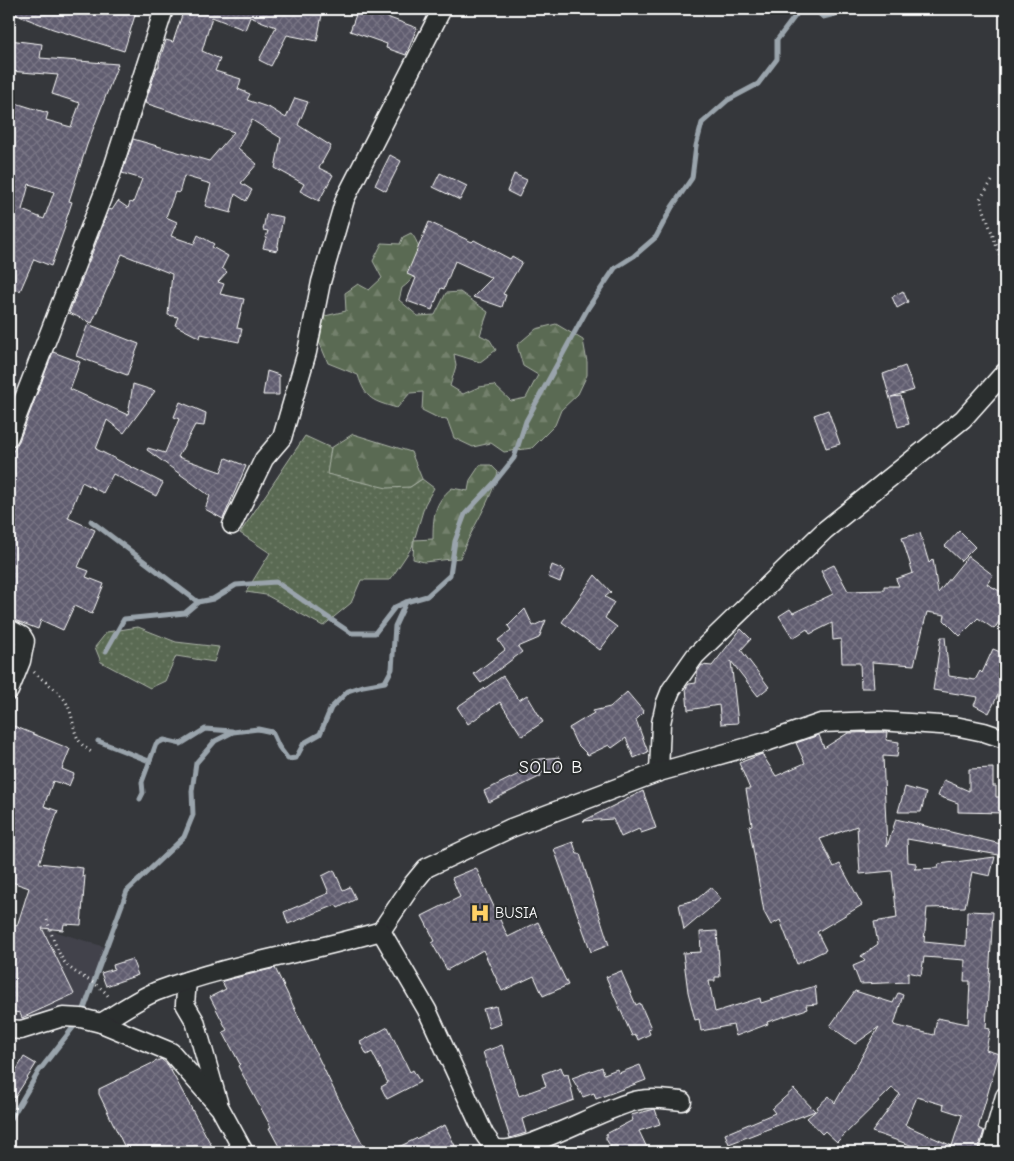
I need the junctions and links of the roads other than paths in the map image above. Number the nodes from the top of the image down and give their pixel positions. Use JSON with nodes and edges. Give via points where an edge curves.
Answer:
{"nodes":[{"id":1,"x":164,"y":9,"type":"edge"},
{"id":2,"x":442,"y":9,"type":"edge"},
{"id":3,"x":1005,"y":372,"type":"edge"},
{"id":4,"x":9,"y":437,"type":"edge"},
{"id":5,"x":232,"y":525,"type":"dead end"},
{"id":6,"x":9,"y":629,"type":"edge"},
{"id":7,"x":9,"y":691,"type":"edge"},
{"id":8,"x":1005,"y":739,"type":"edge"},
{"id":9,"x":659,"y":772,"type":"junction"},
{"id":10,"x":381,"y":931,"type":"junction"},
{"id":11,"x":187,"y":981,"type":"junction"},
{"id":12,"x":101,"y":1023,"type":"junction"},
{"id":13,"x":9,"y":1029,"type":"edge"},
{"id":14,"x":1005,"y":1096,"type":"edge"},
{"id":15,"x":682,"y":1101,"type":"dead end"},
{"id":16,"x":220,"y":1108,"type":"junction"},
{"id":17,"x":244,"y":1152,"type":"edge"},
{"id":18,"x":989,"y":1152,"type":"edge"}],
"edges":[{"from":1,"to":4,"type":"street","via":[[110,174]]},
{"from":2,"to":5,"type":"street","via":[[345,199],[320,282],[307,352],[282,438],[264,458]]},
{"from":3,"to":9,"type":"street","via":[[963,419],[826,530],[694,656],[665,705],[660,722]]},
{"from":6,"to":7,"type":"street","via":[[22,636],[25,642]]},
{"from":8,"to":9,"type":"street","via":[[955,726],[821,723]]},
{"from":9,"to":10,"type":"street","via":[[511,828],[426,868]]},
{"from":10,"to":11,"type":"street"},
{"from":10,"to":15,"type":"street","via":[[427,1010],[484,1134],[494,1148],[505,1150],[529,1143],[639,1100]]},
{"from":11,"to":12,"type":"street","via":[[159,990]]},
{"from":11,"to":16,"type":"street","via":[[185,1004],[195,1021]]},
{"from":12,"to":13,"type":"street","via":[[63,1017],[21,1030]]},
{"from":12,"to":16,"type":"street","via":[[171,1052]]},
{"from":14,"to":18,"type":"street"},
{"from":16,"to":17,"type":"street"}]}
